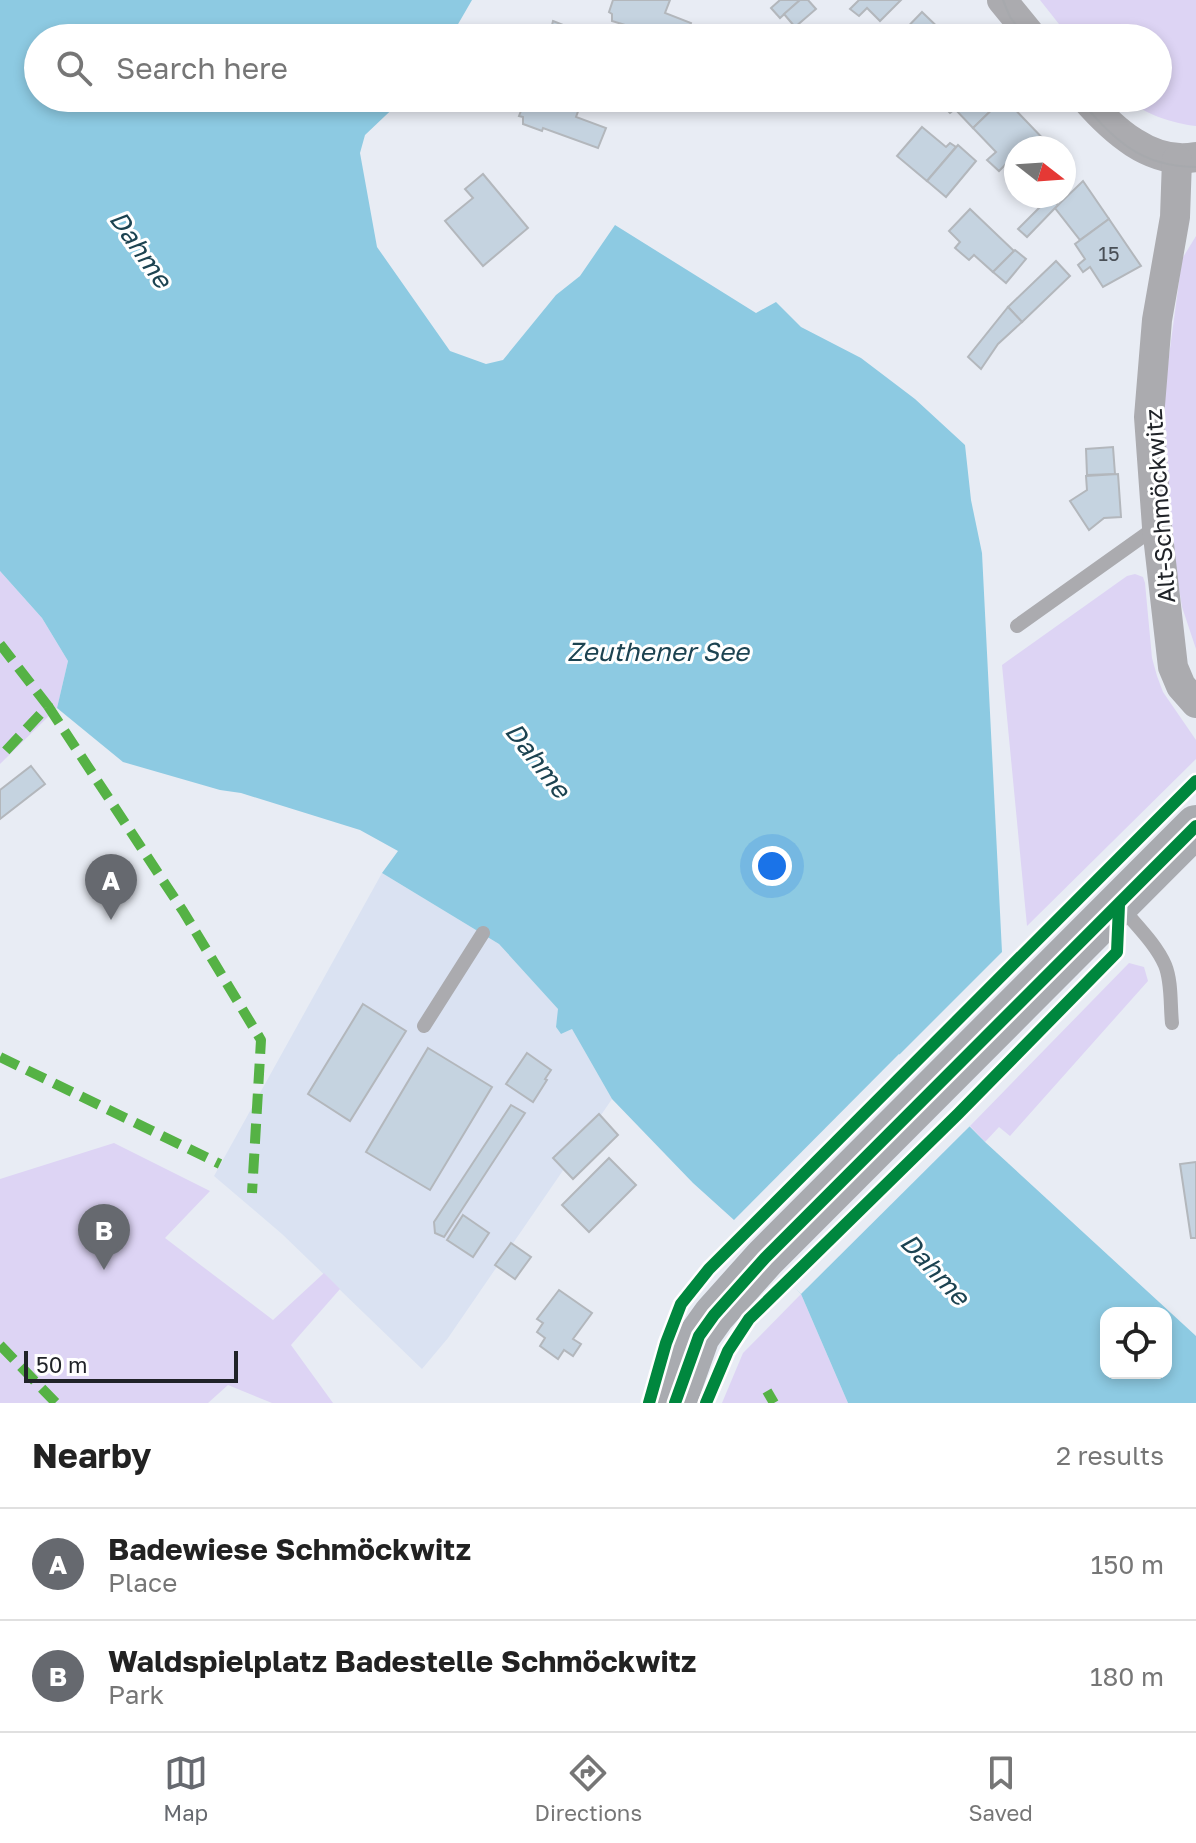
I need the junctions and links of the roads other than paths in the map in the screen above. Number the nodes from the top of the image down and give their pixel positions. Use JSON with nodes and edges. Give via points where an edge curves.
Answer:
{"nodes":[{"id":1,"x":1002,"y":0,"type":"edge"},
{"id":2,"x":1022,"y":24,"type":"edge"},
{"id":3,"x":1099,"y":112,"type":"edge"},
{"id":4,"x":1187,"y":158,"type":"edge"},
{"id":5,"x":1157,"y":527,"type":"junction"},
{"id":6,"x":1017,"y":626,"type":"dead end"},
{"id":7,"x":1196,"y":703,"type":"edge"},
{"id":8,"x":1196,"y":826,"type":"edge"},
{"id":9,"x":1119,"y":905,"type":"junction"},
{"id":10,"x":483,"y":933,"type":"dead end"},
{"id":11,"x":1172,"y":1023,"type":"dead end"},
{"id":12,"x":424,"y":1026,"type":"dead end"},
{"id":13,"x":675,"y":1403,"type":"edge"}],
"edges":[{"from":1,"to":2,"type":"street"},
{"from":3,"to":4,"type":"street","name":"Alt-Schmöckwitz","via":[[1139,146]]},
{"from":4,"to":5,"type":"street","name":"Alt-Schmöckwitz","via":[[1153,360],[1150,448]]},
{"from":5,"to":6,"type":"lane"},
{"from":5,"to":7,"type":"street","name":"Alt-Schmöckwitz","via":[[1173,667]]},
{"from":8,"to":9,"type":"street"},
{"from":9,"to":11,"type":"lane","via":[[1165,964]]},
{"from":9,"to":13,"type":"street","via":[[714,1315],[699,1336]]},
{"from":10,"to":12,"type":"lane"}]}
